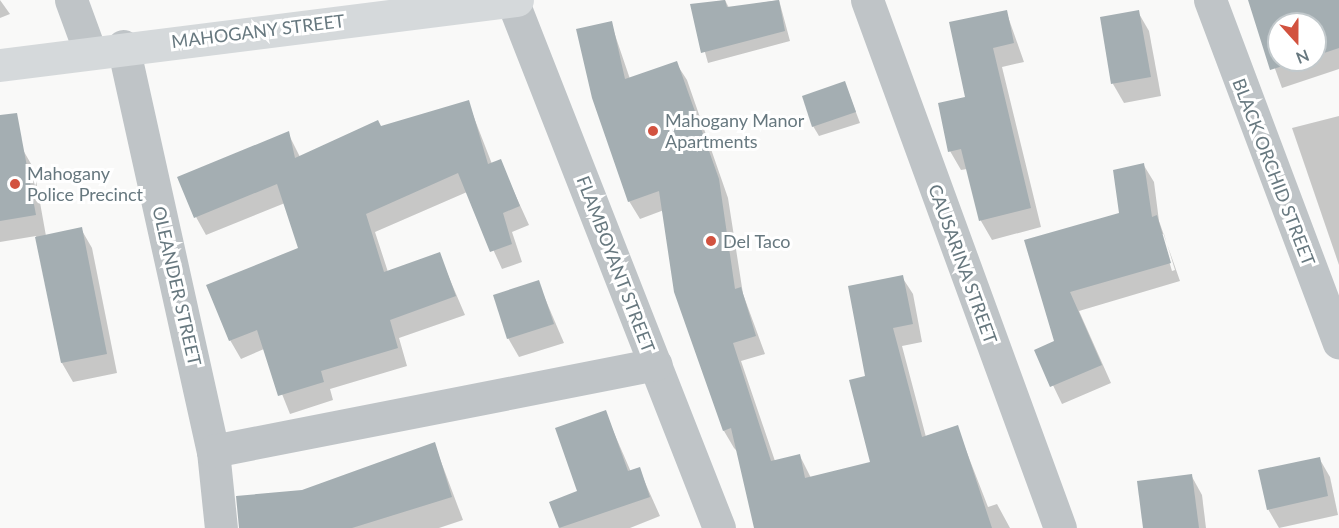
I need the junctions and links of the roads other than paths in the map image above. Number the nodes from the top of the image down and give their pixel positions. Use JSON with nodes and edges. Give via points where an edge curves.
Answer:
{"nodes":[{"id":1,"x":71,"y":0,"type":"edge"},
{"id":2,"x":512,"y":0,"type":"edge"},
{"id":3,"x":517,"y":0,"type":"edge"},
{"id":4,"x":867,"y":0,"type":"edge"},
{"id":5,"x":1210,"y":0,"type":"edge"},
{"id":6,"x":123,"y":46,"type":"junction"},
{"id":7,"x":90,"y":52,"type":"junction"},
{"id":8,"x":0,"y":65,"type":"edge"},
{"id":9,"x":1339,"y":343,"type":"edge"},
{"id":10,"x":656,"y":364,"type":"junction"},
{"id":11,"x":213,"y":451,"type":"junction"},
{"id":12,"x":221,"y":528,"type":"edge"},
{"id":13,"x":719,"y":528,"type":"edge"},
{"id":14,"x":1060,"y":528,"type":"edge"}],
"edges":[{"from":1,"to":7,"type":"street"},
{"from":2,"to":3,"type":"street","name":"MAHOGANY STREET"},
{"from":2,"to":6,"type":"street","name":"MAHOGANY STREET"},
{"from":2,"to":10,"type":"street","name":"FLAMBOYANT STREET"},
{"from":4,"to":14,"type":"street","name":"CAUSARINA STREET"},
{"from":5,"to":9,"type":"street","name":"BLACK ORCHID STREET"},
{"from":6,"to":7,"type":"street","name":"MAHOGANY STREET"},
{"from":6,"to":11,"type":"street","name":"OLEANDER STREET"},
{"from":7,"to":8,"type":"street","name":"MAHOGANY STREET"},
{"from":10,"to":11,"type":"street"},
{"from":10,"to":13,"type":"street","name":"FLAMBOYANT STREET"},
{"from":11,"to":12,"type":"street","name":"OLEANDER STREET"}]}
